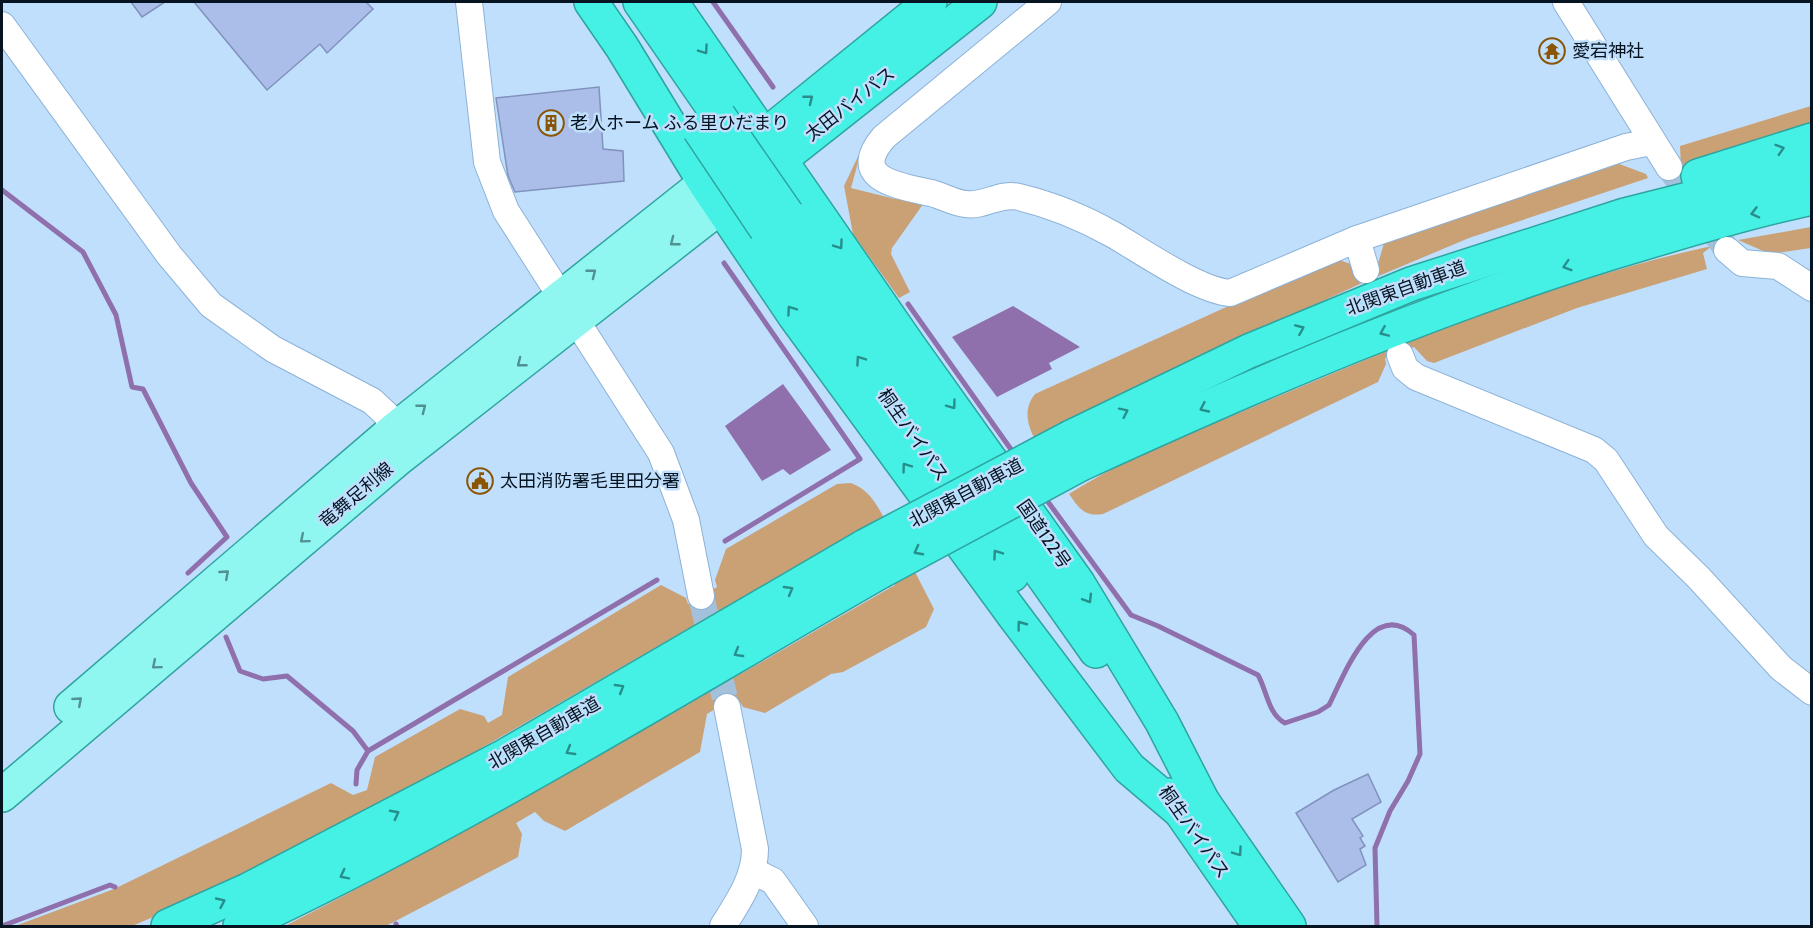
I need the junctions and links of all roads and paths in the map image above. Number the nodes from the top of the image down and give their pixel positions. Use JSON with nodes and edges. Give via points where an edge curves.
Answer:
{"nodes":[{"id":1,"x":469,"y":2,"type":"edge"},
{"id":2,"x":591,"y":2,"type":"edge"},
{"id":3,"x":610,"y":2,"type":"edge"},
{"id":4,"x":640,"y":2,"type":"edge"},
{"id":5,"x":671,"y":2,"type":"edge"},
{"id":6,"x":930,"y":2,"type":"edge"},
{"id":7,"x":980,"y":2,"type":"edge"},
{"id":8,"x":1003,"y":2,"type":"edge"},
{"id":9,"x":1048,"y":2,"type":"edge"},
{"id":10,"x":1566,"y":2,"type":"edge"},
{"id":11,"x":2,"y":29,"type":"edge"},
{"id":12,"x":709,"y":123,"type":"junction"},
{"id":13,"x":1812,"y":140,"type":"edge"},
{"id":14,"x":1651,"y":142,"type":"junction"},
{"id":15,"x":772,"y":148,"type":"junction"},
{"id":16,"x":1669,"y":168,"type":"tunnel mouth"},
{"id":17,"x":1812,"y":168,"type":"edge"},
{"id":18,"x":713,"y":195,"type":"junction"},
{"id":19,"x":1812,"y":198,"type":"edge"},
{"id":20,"x":786,"y":213,"type":"junction"},
{"id":21,"x":1357,"y":239,"type":"junction"},
{"id":22,"x":1727,"y":250,"type":"tunnel mouth"},
{"id":23,"x":1366,"y":270,"type":"dead end"},
{"id":24,"x":1411,"y":284,"type":"junction"},
{"id":25,"x":1812,"y":288,"type":"edge"},
{"id":26,"x":569,"y":308,"type":"junction"},
{"id":27,"x":1400,"y":355,"type":"dead end"},
{"id":28,"x":396,"y":444,"type":"junction"},
{"id":29,"x":1076,"y":451,"type":"junction"},
{"id":30,"x":873,"y":559,"type":"junction"},
{"id":31,"x":701,"y":596,"type":"tunnel mouth"},
{"id":32,"x":1812,"y":692,"type":"edge"},
{"id":33,"x":727,"y":707,"type":"tunnel mouth"},
{"id":34,"x":2,"y":767,"type":"edge"},
{"id":35,"x":2,"y":795,"type":"edge"},
{"id":36,"x":1192,"y":808,"type":"junction"},
{"id":37,"x":753,"y":871,"type":"junction"},
{"id":38,"x":168,"y":927,"type":"edge"},
{"id":39,"x":240,"y":927,"type":"edge"},
{"id":40,"x":723,"y":927,"type":"edge"},
{"id":41,"x":805,"y":927,"type":"edge"},
{"id":42,"x":1260,"y":927,"type":"edge"},
{"id":43,"x":1289,"y":927,"type":"edge"}],
"edges":[{"from":1,"to":26,"type":"street","via":[[487,162],[506,212]]},
{"from":2,"to":18,"type":"highway"},
{"from":3,"to":12,"type":"highway","name":"桐生バイパス"},
{"from":4,"to":12,"type":"highway","name":"桐生バイパス"},
{"from":5,"to":15,"type":"highway","name":"国道122号","one_way":true},
{"from":15,"to":6,"type":"highway","name":"太田バイパス","one_way":true},
{"from":7,"to":15,"type":"highway","name":"太田バイパス"},
{"from":8,"to":20,"type":"highway","via":[[821,155]]},
{"from":9,"to":21,"type":"street","via":[[884,138],[873,154],[877,177],[965,204],[1010,195],[1048,204],[1224,293]]},
{"from":10,"to":14,"type":"street"},
{"from":11,"to":28,"type":"street","via":[[169,255],[211,305],[273,349],[372,400],[387,415]]},
{"from":12,"to":20,"type":"highway","name":"桐生バイパス","bridge":true},
{"from":24,"to":13,"type":"highway","one_way":true,"via":[[1541,226]]},
{"from":14,"to":16,"type":"street"},
{"from":14,"to":21,"type":"street","via":[[1500,188]]},
{"from":15,"to":18,"type":"highway","name":"太田バイパス"},
{"from":15,"to":20,"type":"highway","name":"国道122号"},
{"from":17,"to":24,"type":"highway","name":"北関東自動車道","via":[[1625,215]]},
{"from":18,"to":26,"type":"main road","name":"竜舞足利線"},
{"from":36,"to":18,"type":"highway","one_way":true,"via":[[1129,768],[794,315]]},
{"from":19,"to":29,"type":"highway","name":"北関東自動車道","one_way":true,"via":[[1534,275],[1437,310],[1219,400]]},
{"from":20,"to":36,"type":"highway","name":"桐生バイパス"},
{"from":20,"to":36,"type":"highway","name":"国道122号","one_way":true,"via":[[1078,583],[1162,722]]},
{"from":21,"to":23,"type":"street"},
{"from":22,"to":25,"type":"street","via":[[1743,263],[1778,266]]},
{"from":29,"to":24,"type":"highway","name":"北関東自動車道","one_way":true,"via":[[1249,351]]},
{"from":26,"to":28,"type":"main road","name":"竜舞足利線"},
{"from":26,"to":31,"type":"street","via":[[661,453],[686,520]]},
{"from":27,"to":32,"type":"street","via":[[1405,368],[1416,377],[1594,450],[1606,460],[1656,536],[1781,668]]},
{"from":34,"to":28,"type":"main road","name":"竜舞足利線","one_way":true},
{"from":28,"to":35,"type":"main road","name":"竜舞足利線","one_way":true},
{"from":29,"to":30,"type":"highway","name":"北関東自動車道","bridge":true},
{"from":38,"to":30,"type":"highway","name":"北関東自動車道","one_way":true,"via":[[248,890],[503,757]]},
{"from":30,"to":39,"type":"highway","name":"北関東自動車道","one_way":true,"via":[[510,786]]},
{"from":33,"to":37,"type":"street","via":[[755,841]]},
{"from":36,"to":42,"type":"highway","name":"桐生バイパス"},
{"from":36,"to":43,"type":"highway","name":"桐生バイパス","one_way":true},
{"from":37,"to":40,"type":"street"},
{"from":37,"to":41,"type":"street","via":[[773,881]]}]}
